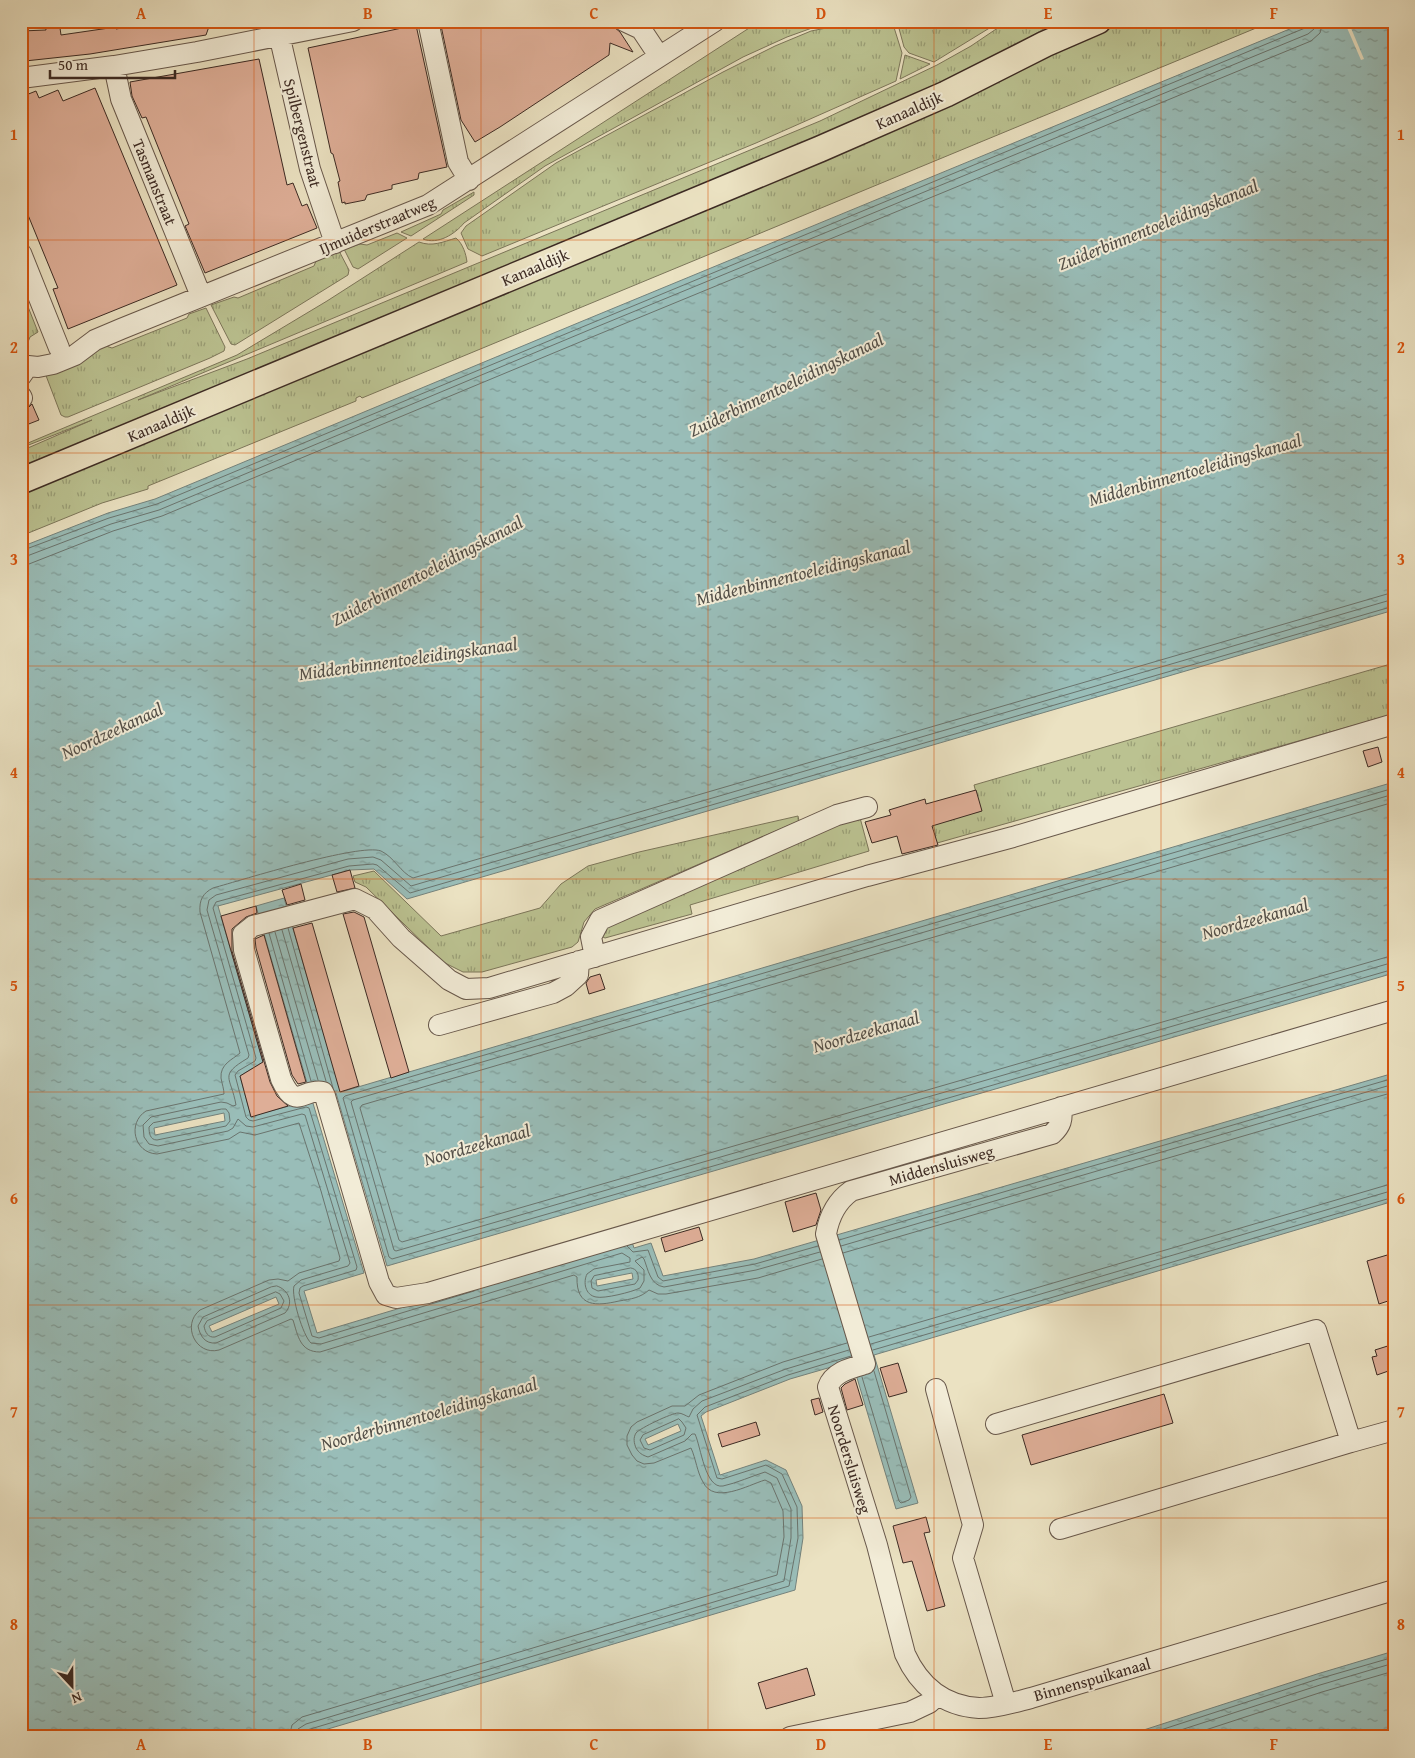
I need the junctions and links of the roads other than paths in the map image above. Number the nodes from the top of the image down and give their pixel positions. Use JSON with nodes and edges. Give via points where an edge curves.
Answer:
{"nodes":[{"id":1,"x":353,"y":21,"type":"edge"},
{"id":2,"x":428,"y":21,"type":"edge"},
{"id":3,"x":624,"y":21,"type":"edge"},
{"id":4,"x":715,"y":21,"type":"edge"},
{"id":5,"x":1074,"y":21,"type":"edge"},
{"id":6,"x":1098,"y":21,"type":"edge"},
{"id":7,"x":278,"y":28,"type":"edge"},
{"id":8,"x":1045,"y":44,"type":"junction"},
{"id":9,"x":660,"y":56,"type":"junction"},
{"id":10,"x":114,"y":66,"type":"junction"},
{"id":11,"x":21,"y":78,"type":"edge"},
{"id":12,"x":469,"y":180,"type":"junction"},
{"id":13,"x":335,"y":243,"type":"junction"},
{"id":14,"x":21,"y":253,"type":"edge"},
{"id":15,"x":201,"y":296,"type":"junction"},
{"id":16,"x":95,"y":340,"type":"junction"},
{"id":17,"x":59,"y":348,"type":"junction"},
{"id":18,"x":23,"y":370,"type":"edge"},
{"id":19,"x":21,"y":481,"type":"edge"},
{"id":20,"x":1394,"y":724,"type":"edge"},
{"id":21,"x":867,"y":807,"type":"dead end"},
{"id":22,"x":587,"y":959,"type":"junction"},
{"id":23,"x":1394,"y":1010,"type":"edge"},
{"id":24,"x":439,"y":1025,"type":"dead end"},
{"id":25,"x":1061,"y":1107,"type":"junction"},
{"id":26,"x":826,"y":1234,"type":"joint"},
{"id":27,"x":936,"y":1389,"type":"dead end"},
{"id":28,"x":996,"y":1424,"type":"dead end"},
{"id":29,"x":1394,"y":1430,"type":"edge"},
{"id":30,"x":1351,"y":1442,"type":"junction"},
{"id":31,"x":1060,"y":1529,"type":"dead end"},
{"id":32,"x":1394,"y":1590,"type":"edge"},
{"id":33,"x":938,"y":1695,"type":"junction"},
{"id":34,"x":1006,"y":1704,"type":"junction"},
{"id":35,"x":790,"y":1737,"type":"edge"}],
"edges":[{"from":1,"to":7,"type":"street"},
{"from":2,"to":12,"type":"street","via":[[458,162]]},
{"from":3,"to":9,"type":"street","via":[[641,29]]},
{"from":4,"to":9,"type":"street","name":"IJmuiderstraatweg"},
{"from":5,"to":8,"type":"main road","name":"Kanaaldijk"},
{"from":6,"to":8,"type":"main road","name":"Kanaaldijk"},
{"from":7,"to":10,"type":"street"},
{"from":7,"to":13,"type":"street","name":"Spilbergenstraat","via":[[310,169]]},
{"from":8,"to":19,"type":"main road","name":"Kanaaldijk","via":[[946,94],[820,149]]},
{"from":9,"to":12,"type":"street","name":"IJmuiderstraatweg"},
{"from":10,"to":11,"type":"street"},
{"from":10,"to":15,"type":"street","name":"Tasmanstraat","via":[[121,99]]},
{"from":12,"to":13,"type":"street","name":"IJmuiderstraatweg","via":[[428,205]]},
{"from":13,"to":15,"type":"street","name":"IJmuiderstraatweg"},
{"from":14,"to":17,"type":"street"},
{"from":15,"to":16,"type":"street","name":"IJmuiderstraatweg"},
{"from":16,"to":17,"type":"street","name":"IJmuiderstraatweg"},
{"from":16,"to":18,"type":"street","name":"IJmuiderstraatweg","via":[[75,355],[53,364]]},
{"from":17,"to":18,"type":"street","name":"IJmuiderstraatweg","via":[[35,359]]},
{"from":20,"to":22,"type":"street"},
{"from":21,"to":22,"type":"street","via":[[838,816],[600,920],[591,937]]},
{"from":22,"to":24,"type":"street","via":[[578,975],[552,993]]},
{"from":22,"to":25,"type":"street","via":[[489,988],[466,989],[448,980],[375,909],[355,899],[253,926],[243,934],[244,950],[281,1078],[290,1094],[298,1098],[318,1092],[325,1096],[379,1282],[386,1295],[396,1298],[428,1293]]},
{"from":23,"to":25,"type":"street"},
{"from":25,"to":26,"type":"street","name":"Middensluisweg","via":[[1061,1122],[1052,1134],[850,1191],[829,1220]]},
{"from":26,"to":33,"type":"street","name":"Noordersluisweg","via":[[865,1364],[835,1376],[828,1387],[877,1545],[905,1654],[918,1677]]},
{"from":27,"to":34,"type":"street","via":[[973,1524],[963,1558]]},
{"from":28,"to":30,"type":"street","via":[[1316,1330]]},
{"from":29,"to":30,"type":"street"},
{"from":30,"to":31,"type":"street"},
{"from":32,"to":34,"type":"street","name":"Binnenspuikanaal"},
{"from":33,"to":34,"type":"street","name":"Binnenspuikanaal","via":[[957,1704],[978,1708]]},
{"from":33,"to":35,"type":"street","via":[[929,1704],[910,1712]]}]}
